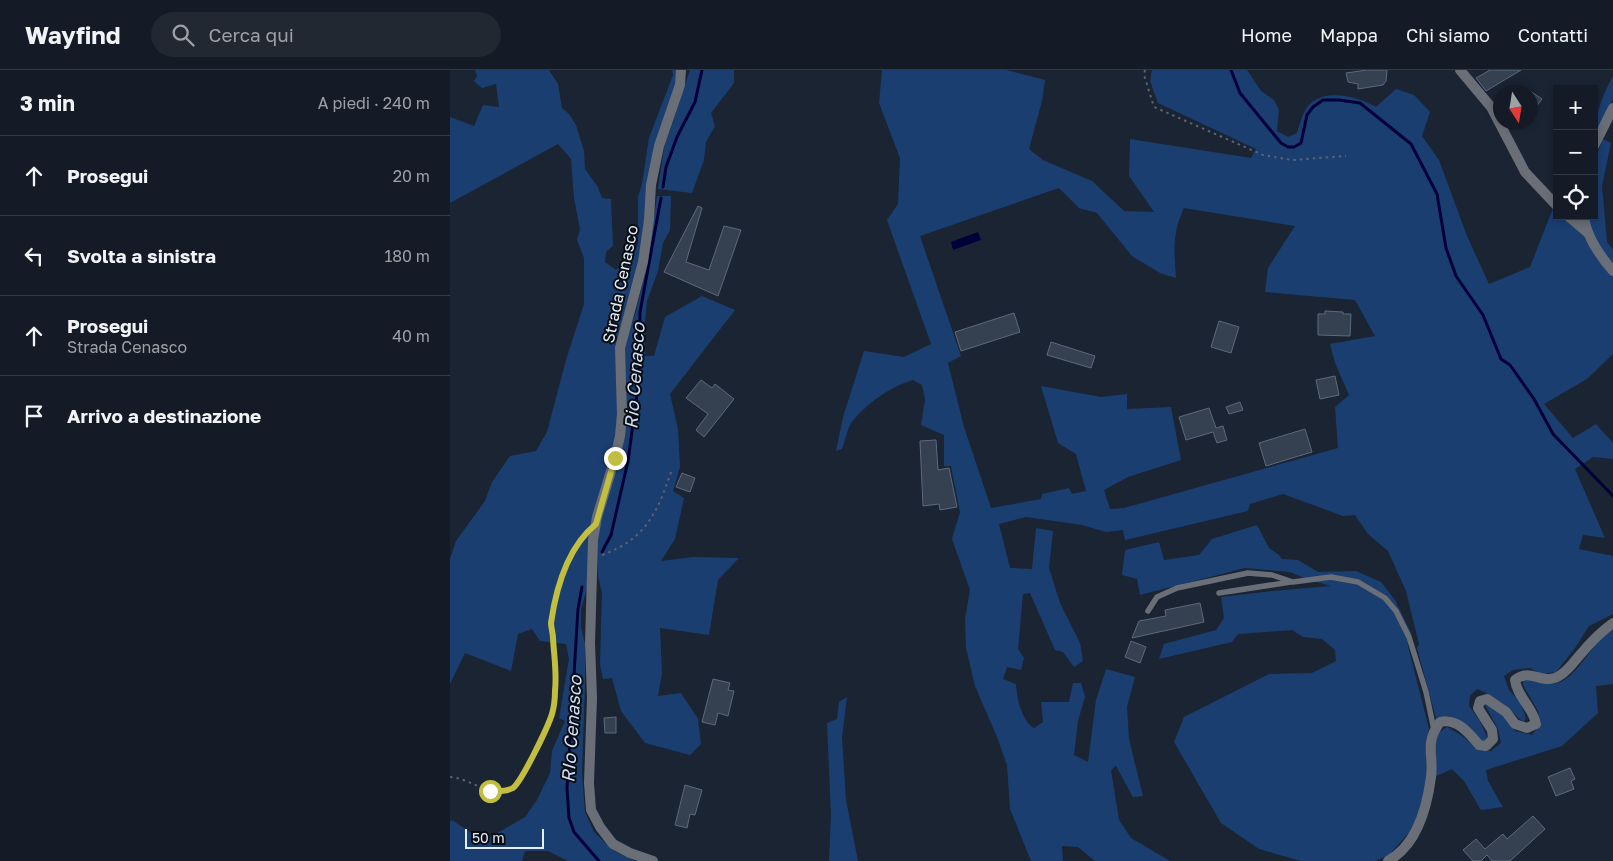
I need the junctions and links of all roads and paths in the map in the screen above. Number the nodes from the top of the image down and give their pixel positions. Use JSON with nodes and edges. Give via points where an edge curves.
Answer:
{"nodes":[{"id":1,"x":681,"y":70,"type":"edge"},
{"id":2,"x":1145,"y":70,"type":"edge"},
{"id":3,"x":1460,"y":70,"type":"edge"},
{"id":4,"x":1613,"y":108,"type":"edge"},
{"id":5,"x":1598,"y":138,"type":"edge"},
{"id":6,"x":1346,"y":156,"type":"dead end"},
{"id":7,"x":1553,"y":202,"type":"edge"},
{"id":8,"x":1573,"y":220,"type":"edge"},
{"id":9,"x":1585,"y":220,"type":"edge"},
{"id":10,"x":1589,"y":234,"type":"junction"},
{"id":11,"x":1613,"y":271,"type":"edge"},
{"id":12,"x":671,"y":472,"type":"dead end"},
{"id":13,"x":584,"y":536,"type":"dead end"},
{"id":14,"x":593,"y":558,"type":"junction"},
{"id":15,"x":1293,"y":582,"type":"junction"},
{"id":16,"x":1219,"y":593,"type":"dead end"},
{"id":17,"x":1148,"y":611,"type":"dead end"},
{"id":18,"x":1613,"y":623,"type":"edge"},
{"id":19,"x":1434,"y":730,"type":"junction"},
{"id":20,"x":450,"y":778,"type":"edge"},
{"id":21,"x":653,"y":861,"type":"edge"},
{"id":22,"x":1388,"y":861,"type":"edge"}],
"edges":[{"from":1,"to":14,"type":"street","name":"Strada Cenasco","via":[[680,85],[659,146],[651,185],[643,262],[620,348],[620,436],[597,517]]},
{"from":2,"to":6,"type":"path","via":[[1154,107],[1263,155],[1292,160]]},
{"from":3,"to":7,"type":"street","via":[[1491,107],[1525,172]]},
{"from":4,"to":5,"type":"street"},
{"from":8,"to":10,"type":"street"},
{"from":9,"to":10,"type":"street"},
{"from":10,"to":11,"type":"street"},
{"from":12,"to":14,"type":"path","via":[[660,505],[639,535]]},
{"from":13,"to":20,"type":"path","via":[[557,590],[551,625],[556,669],[552,713],[520,779],[512,788],[500,792]]},
{"from":14,"to":21,"type":"street","name":"Strada Cenasco","via":[[591,810],[612,844]]},
{"from":15,"to":16,"type":"lane"},
{"from":15,"to":17,"type":"lane","via":[[1272,574],[1248,572],[1177,588],[1157,597]]},
{"from":15,"to":19,"type":"lane","via":[[1331,577],[1358,582],[1386,598],[1409,637]]},
{"from":18,"to":19,"type":"street","via":[[1558,677],[1541,680],[1521,675],[1515,680],[1516,688],[1536,724],[1527,728],[1515,724],[1506,712],[1487,699],[1480,701],[1478,708],[1492,730],[1493,739],[1486,746],[1478,745],[1469,733],[1448,720],[1440,722]]},
{"from":19,"to":22,"type":"street","via":[[1430,740],[1431,776],[1426,805],[1416,832]]}]}
